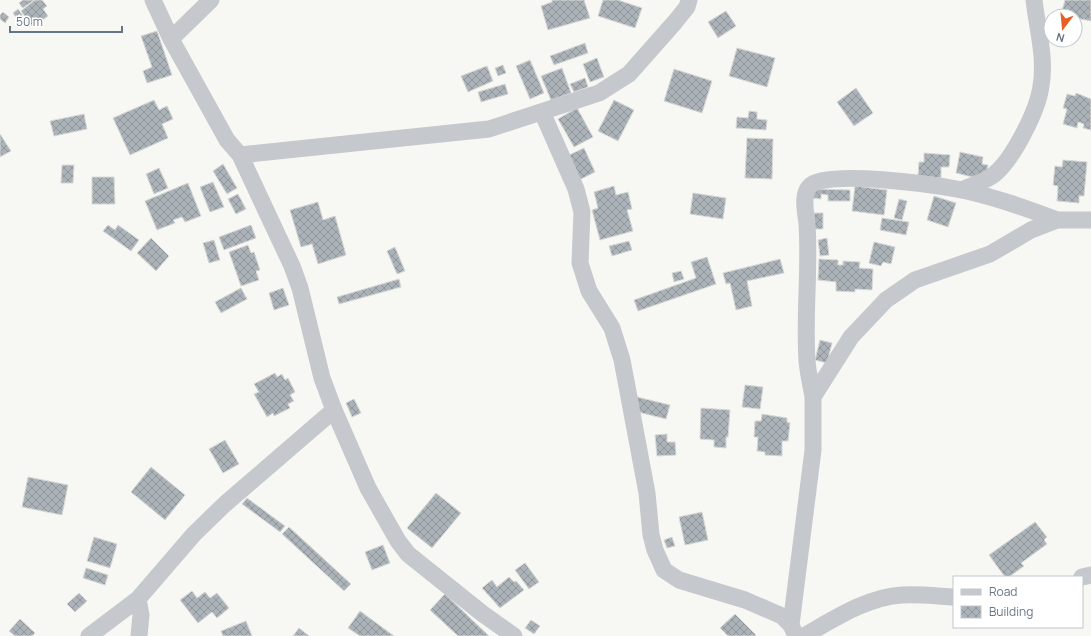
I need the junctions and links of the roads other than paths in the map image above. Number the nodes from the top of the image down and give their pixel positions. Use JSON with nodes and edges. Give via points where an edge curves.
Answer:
{"nodes":[{"id":1,"x":153,"y":0,"type":"edge"},
{"id":2,"x":212,"y":0,"type":"edge"},
{"id":3,"x":689,"y":0,"type":"edge"},
{"id":4,"x":1034,"y":0,"type":"edge"},
{"id":5,"x":171,"y":39,"type":"junction"},
{"id":6,"x":542,"y":112,"type":"junction"},
{"id":7,"x":240,"y":155,"type":"junction"},
{"id":8,"x":961,"y":190,"type":"junction"},
{"id":9,"x":1057,"y":220,"type":"junction"},
{"id":10,"x":1091,"y":220,"type":"edge"},
{"id":11,"x":813,"y":397,"type":"junction"},
{"id":12,"x":334,"y":410,"type":"junction"},
{"id":13,"x":953,"y":597,"type":"edge"},
{"id":14,"x":138,"y":599,"type":"junction"},
{"id":15,"x":793,"y":631,"type":"edge"},
{"id":16,"x":89,"y":636,"type":"edge"},
{"id":17,"x":138,"y":636,"type":"edge"},
{"id":18,"x":514,"y":636,"type":"edge"},
{"id":19,"x":804,"y":636,"type":"edge"}],
"edges":[{"from":1,"to":5,"type":"street"},
{"from":2,"to":5,"type":"street"},
{"from":3,"to":6,"type":"street","via":[[687,7],[675,22],[629,74],[599,93]]},
{"from":4,"to":8,"type":"street","via":[[1042,80],[1031,114],[1005,165],[991,177]]},
{"from":5,"to":7,"type":"street","via":[[227,140]]},
{"from":6,"to":7,"type":"street","via":[[489,129],[470,132]]},
{"from":6,"to":15,"type":"street","via":[[576,189],[582,212],[580,263],[589,291],[612,328],[622,360],[647,493],[651,535],[664,570],[679,580],[763,607],[782,616]]},
{"from":7,"to":12,"type":"street","via":[[292,266],[300,288],[322,378]]},
{"from":8,"to":9,"type":"street","via":[[1016,204]]},
{"from":8,"to":11,"type":"street","via":[[898,181],[839,178],[819,180],[810,186],[805,194],[807,362]]},
{"from":9,"to":10,"type":"street"},
{"from":9,"to":11,"type":"street","via":[[1031,230],[990,254],[915,280],[886,300],[851,337]]},
{"from":11,"to":15,"type":"street","via":[[813,450]]},
{"from":12,"to":14,"type":"street","via":[[225,504],[194,534]]},
{"from":12,"to":18,"type":"street","via":[[368,488],[408,554]]},
{"from":13,"to":19,"type":"street","via":[[902,595],[882,598],[850,610]]},
{"from":14,"to":16,"type":"street"},
{"from":14,"to":17,"type":"street","via":[[141,615]]}]}
